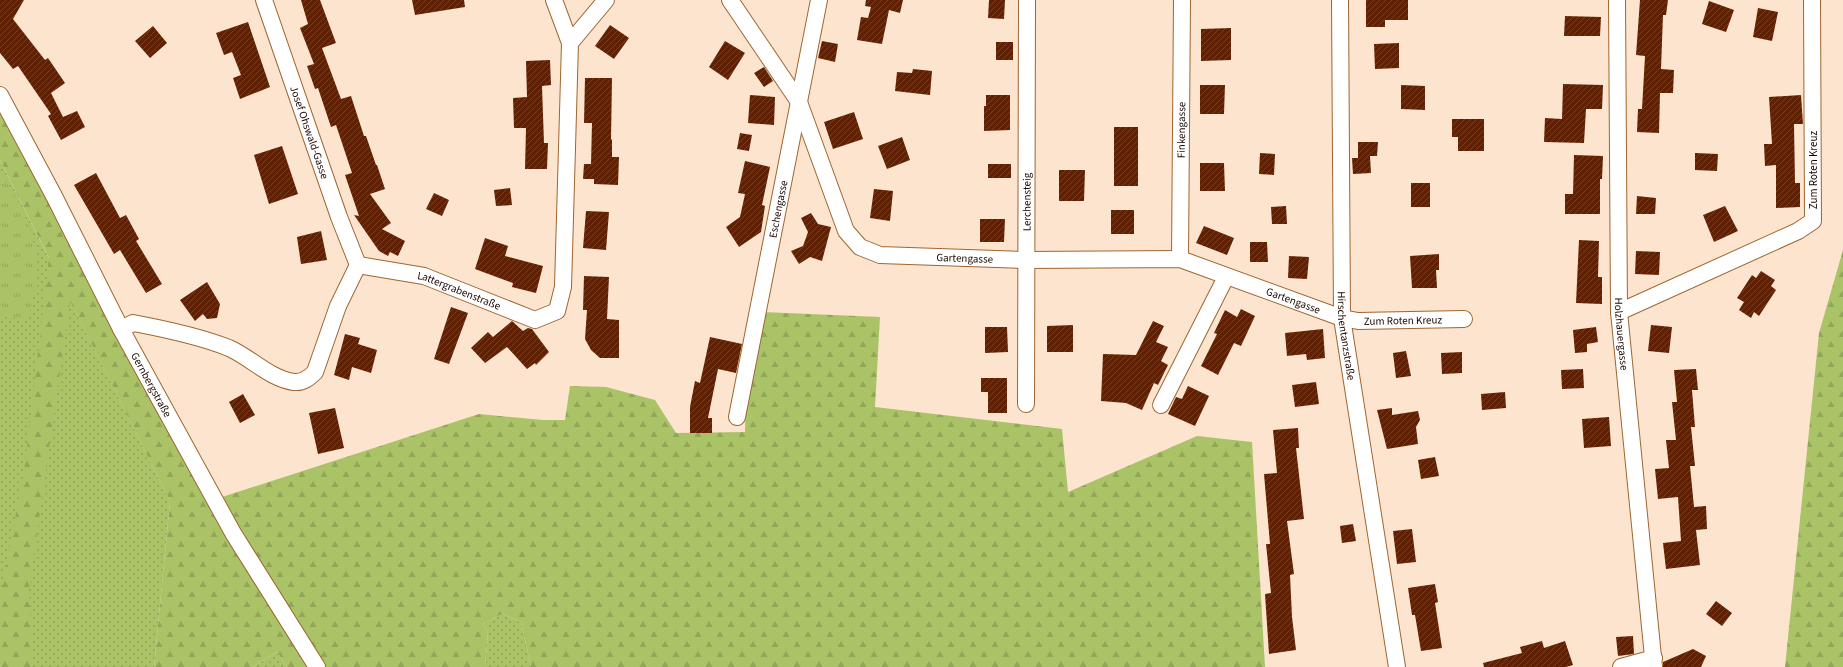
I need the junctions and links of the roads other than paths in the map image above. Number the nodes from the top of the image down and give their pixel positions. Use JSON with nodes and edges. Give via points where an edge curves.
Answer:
{"nodes":[{"id":1,"x":264,"y":0,"type":"edge"},
{"id":2,"x":554,"y":0,"type":"edge"},
{"id":3,"x":606,"y":0,"type":"edge"},
{"id":4,"x":730,"y":0,"type":"edge"},
{"id":5,"x":819,"y":0,"type":"edge"},
{"id":6,"x":1027,"y":0,"type":"edge"},
{"id":7,"x":1182,"y":0,"type":"edge"},
{"id":8,"x":1340,"y":0,"type":"edge"},
{"id":9,"x":1617,"y":0,"type":"edge"},
{"id":10,"x":1812,"y":0,"type":"edge"},
{"id":11,"x":570,"y":43,"type":"junction"},
{"id":12,"x":0,"y":95,"type":"edge"},
{"id":13,"x":799,"y":102,"type":"junction"},
{"id":14,"x":1180,"y":259,"type":"junction"},
{"id":15,"x":1025,"y":260,"type":"junction"},
{"id":16,"x":358,"y":265,"type":"junction"},
{"id":17,"x":1226,"y":277,"type":"junction"},
{"id":18,"x":1619,"y":312,"type":"junction"},
{"id":19,"x":1342,"y":318,"type":"junction"},
{"id":20,"x":1464,"y":319,"type":"dead end"},
{"id":21,"x":121,"y":329,"type":"junction"},
{"id":22,"x":1026,"y":404,"type":"dead end"},
{"id":23,"x":1161,"y":405,"type":"dead end"},
{"id":24,"x":736,"y":418,"type":"dead end"},
{"id":25,"x":1654,"y":662,"type":"edge"},
{"id":26,"x":317,"y":667,"type":"edge"},
{"id":27,"x":1397,"y":667,"type":"edge"},
{"id":28,"x":1620,"y":667,"type":"edge"}],
"edges":[{"from":1,"to":16,"type":"street","name":"Josef Ohswald-Gasse"},
{"from":2,"to":11,"type":"street"},
{"from":3,"to":11,"type":"street"},
{"from":4,"to":13,"type":"street","name":"Gartengasse"},
{"from":5,"to":13,"type":"street","name":"Eschengasse"},
{"from":6,"to":15,"type":"street","name":"Lerchensteig"},
{"from":7,"to":14,"type":"street","name":"Finkengasse"},
{"from":8,"to":19,"type":"street","name":"Hirschentanzstraße"},
{"from":9,"to":18,"type":"street","name":"Holzhauergasse"},
{"from":10,"to":18,"type":"street","name":"Zum Roten Kreuz","via":[[1813,222],[1798,232]]},
{"from":11,"to":16,"type":"street","name":"Lattergrabenstraße","via":[[563,287],[557,311],[534,320],[424,276]]},
{"from":12,"to":21,"type":"street","name":"Gernbergstraße"},
{"from":13,"to":15,"type":"street","name":"Gartengasse","via":[[846,231],[860,247],[880,255]]},
{"from":13,"to":24,"type":"street","name":"Eschengasse"},
{"from":14,"to":15,"type":"street","name":"Gartengasse"},
{"from":14,"to":17,"type":"street","name":"Gartengasse"},
{"from":15,"to":22,"type":"street","name":"Lerchensteig"},
{"from":16,"to":21,"type":"street","via":[[338,306],[319,362],[309,378],[302,382],[281,378],[230,348],[213,342],[133,323]]},
{"from":17,"to":19,"type":"street","name":"Gartengasse"},
{"from":17,"to":23,"type":"street"},
{"from":18,"to":25,"type":"street","name":"Holzhauergasse"},
{"from":19,"to":20,"type":"street","name":"Zum Roten Kreuz","via":[[1358,321]]},
{"from":19,"to":27,"type":"street","name":"Hirschentanzstraße"},
{"from":21,"to":26,"type":"street","name":"Gernbergstraße","via":[[233,533]]},
{"from":25,"to":28,"type":"street"}]}
